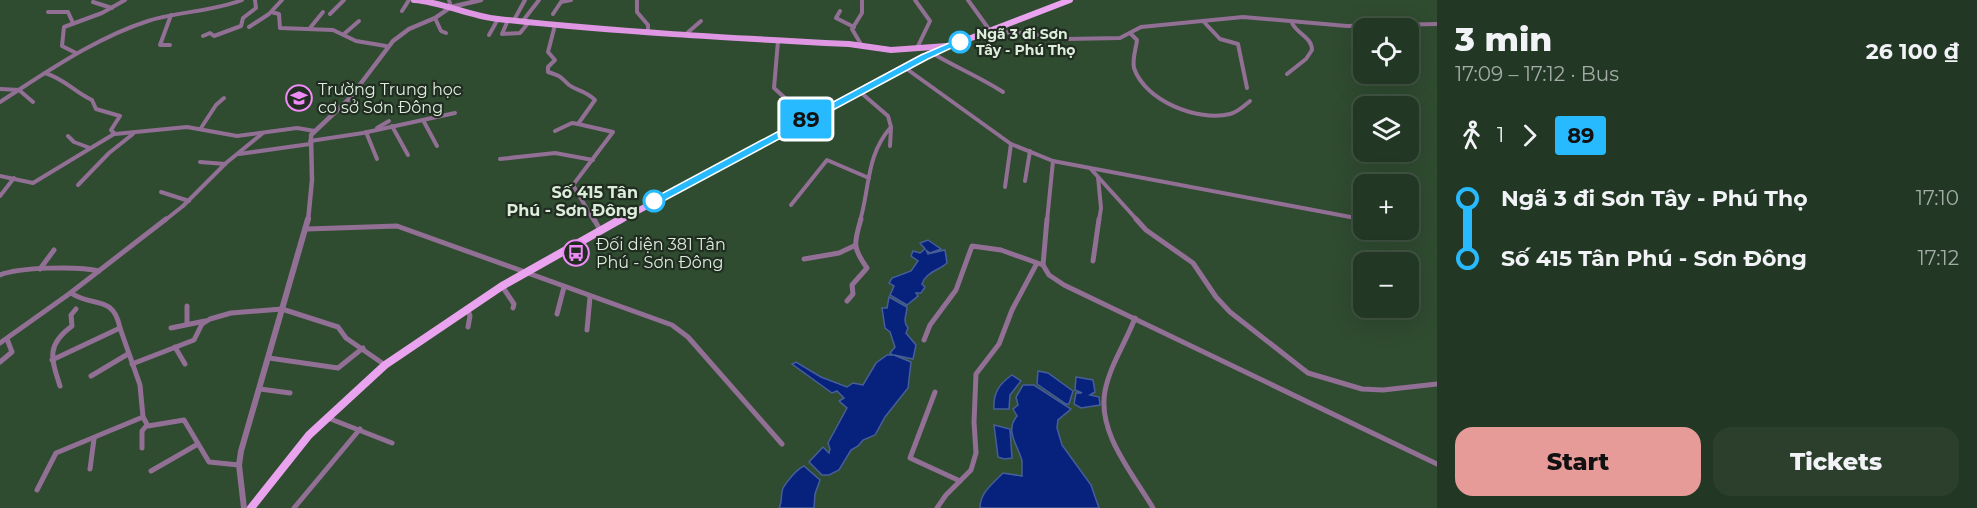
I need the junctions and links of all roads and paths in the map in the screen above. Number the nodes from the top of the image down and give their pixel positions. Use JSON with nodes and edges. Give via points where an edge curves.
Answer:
{"nodes":[{"id":1,"x":125,"y":0,"type":"edge"},
{"id":2,"x":220,"y":0,"type":"edge"},
{"id":3,"x":242,"y":0,"type":"edge"},
{"id":4,"x":255,"y":0,"type":"edge"},
{"id":5,"x":282,"y":0,"type":"edge"},
{"id":6,"x":344,"y":0,"type":"edge"},
{"id":7,"x":409,"y":0,"type":"edge"},
{"id":8,"x":414,"y":0,"type":"edge"},
{"id":9,"x":449,"y":0,"type":"edge"},
{"id":10,"x":481,"y":0,"type":"edge"},
{"id":11,"x":525,"y":0,"type":"edge"},
{"id":12,"x":539,"y":0,"type":"edge"},
{"id":13,"x":571,"y":0,"type":"edge"},
{"id":14,"x":637,"y":0,"type":"edge"},
{"id":15,"x":862,"y":0,"type":"edge"},
{"id":16,"x":915,"y":0,"type":"edge"},
{"id":17,"x":968,"y":0,"type":"edge"},
{"id":18,"x":1070,"y":0,"type":"edge"},
{"id":19,"x":93,"y":2,"type":"dead end"},
{"id":20,"x":68,"y":5,"type":"dead end"},
{"id":21,"x":451,"y":7,"type":"junction"},
{"id":22,"x":112,"y":8,"type":"junction"},
{"id":23,"x":220,"y":8,"type":"junction"},
{"id":24,"x":402,"y":11,"type":"dead end"},
{"id":25,"x":840,"y":11,"type":"dead end"},
{"id":26,"x":48,"y":12,"type":"dead end"},
{"id":27,"x":68,"y":12,"type":"junction"},
{"id":28,"x":271,"y":12,"type":"junction"},
{"id":29,"x":323,"y":12,"type":"dead end"},
{"id":30,"x":330,"y":14,"type":"dead end"},
{"id":31,"x":554,"y":14,"type":"dead end"},
{"id":32,"x":171,"y":15,"type":"junction"},
{"id":33,"x":435,"y":18,"type":"junction"},
{"id":34,"x":498,"y":19,"type":"junction"},
{"id":35,"x":511,"y":20,"type":"junction"},
{"id":36,"x":358,"y":21,"type":"dead end"},
{"id":37,"x":701,"y":21,"type":"dead end"},
{"id":38,"x":1203,"y":21,"type":"junction"},
{"id":39,"x":526,"y":22,"type":"junction"},
{"id":40,"x":73,"y":23,"type":"junction"},
{"id":41,"x":1292,"y":23,"type":"junction"},
{"id":42,"x":1437,"y":24,"type":"edge"},
{"id":43,"x":555,"y":25,"type":"junction"},
{"id":44,"x":249,"y":27,"type":"dead end"},
{"id":45,"x":854,"y":27,"type":"junction"},
{"id":46,"x":310,"y":28,"type":"junction"},
{"id":47,"x":648,"y":31,"type":"junction"},
{"id":48,"x":989,"y":32,"type":"junction"},
{"id":49,"x":446,"y":33,"type":"dead end"},
{"id":50,"x":1130,"y":33,"type":"junction"},
{"id":51,"x":344,"y":34,"type":"junction"},
{"id":52,"x":686,"y":34,"type":"junction"},
{"id":53,"x":489,"y":35,"type":"dead end"},
{"id":54,"x":203,"y":36,"type":"dead end"},
{"id":55,"x":778,"y":41,"type":"junction"},
{"id":56,"x":170,"y":45,"type":"dead end"},
{"id":57,"x":386,"y":46,"type":"junction"},
{"id":58,"x":861,"y":46,"type":"junction"},
{"id":59,"x":950,"y":46,"type":"junction"},
{"id":60,"x":917,"y":48,"type":"junction"},
{"id":61,"x":76,"y":53,"type":"junction"},
{"id":62,"x":932,"y":53,"type":"junction"},
{"id":63,"x":904,"y":67,"type":"junction"},
{"id":64,"x":45,"y":73,"type":"junction"},
{"id":65,"x":1287,"y":74,"type":"dead end"},
{"id":66,"x":1248,"y":88,"type":"dead end"},
{"id":67,"x":0,"y":89,"type":"edge"},
{"id":68,"x":19,"y":90,"type":"junction"},
{"id":69,"x":859,"y":91,"type":"junction"},
{"id":70,"x":1003,"y":92,"type":"dead end"},
{"id":71,"x":224,"y":98,"type":"dead end"},
{"id":72,"x":1250,"y":101,"type":"dead end"},
{"id":73,"x":0,"y":102,"type":"edge"},
{"id":74,"x":33,"y":102,"type":"dead end"},
{"id":75,"x":455,"y":113,"type":"dead end"},
{"id":76,"x":783,"y":115,"type":"dead end"},
{"id":77,"x":423,"y":120,"type":"junction"},
{"id":78,"x":390,"y":123,"type":"junction"},
{"id":79,"x":578,"y":124,"type":"junction"},
{"id":80,"x":891,"y":127,"type":"junction"},
{"id":81,"x":201,"y":128,"type":"junction"},
{"id":82,"x":315,"y":131,"type":"junction"},
{"id":83,"x":555,"y":131,"type":"dead end"},
{"id":84,"x":366,"y":132,"type":"junction"},
{"id":85,"x":263,"y":133,"type":"junction"},
{"id":86,"x":115,"y":134,"type":"junction"},
{"id":87,"x":133,"y":134,"type":"junction"},
{"id":88,"x":68,"y":136,"type":"dead end"},
{"id":89,"x":310,"y":142,"type":"junction"},
{"id":90,"x":1011,"y":144,"type":"junction"},
{"id":91,"x":437,"y":146,"type":"dead end"},
{"id":92,"x":890,"y":146,"type":"dead end"},
{"id":93,"x":90,"y":148,"type":"junction"},
{"id":94,"x":1030,"y":152,"type":"junction"},
{"id":95,"x":236,"y":154,"type":"junction"},
{"id":96,"x":408,"y":155,"type":"dead end"},
{"id":97,"x":500,"y":159,"type":"dead end"},
{"id":98,"x":593,"y":160,"type":"junction"},
{"id":99,"x":1053,"y":161,"type":"junction"},
{"id":100,"x":200,"y":162,"type":"dead end"},
{"id":101,"x":378,"y":162,"type":"dead end"},
{"id":102,"x":225,"y":164,"type":"junction"},
{"id":103,"x":1090,"y":168,"type":"junction"},
{"id":104,"x":0,"y":176,"type":"edge"},
{"id":105,"x":1098,"y":177,"type":"junction"},
{"id":106,"x":14,"y":178,"type":"junction"},
{"id":107,"x":869,"y":178,"type":"junction"},
{"id":108,"x":1025,"y":181,"type":"dead end"},
{"id":109,"x":78,"y":185,"type":"dead end"},
{"id":110,"x":1005,"y":188,"type":"dead end"},
{"id":111,"x":161,"y":192,"type":"dead end"},
{"id":112,"x":0,"y":196,"type":"edge"},
{"id":113,"x":189,"y":201,"type":"junction"},
{"id":114,"x":791,"y":205,"type":"dead end"},
{"id":115,"x":1353,"y":217,"type":"edge"},
{"id":116,"x":307,"y":229,"type":"junction"},
{"id":117,"x":601,"y":231,"type":"junction"},
{"id":118,"x":854,"y":246,"type":"junction"},
{"id":119,"x":54,"y":250,"type":"dead end"},
{"id":120,"x":804,"y":259,"type":"dead end"},
{"id":121,"x":1093,"y":261,"type":"dead end"},
{"id":122,"x":1040,"y":264,"type":"junction"},
{"id":123,"x":40,"y":269,"type":"junction"},
{"id":124,"x":99,"y":271,"type":"junction"},
{"id":125,"x":526,"y":273,"type":"junction"},
{"id":126,"x":0,"y":275,"type":"edge"},
{"id":127,"x":502,"y":286,"type":"junction"},
{"id":128,"x":564,"y":287,"type":"junction"},
{"id":129,"x":71,"y":293,"type":"junction"},
{"id":130,"x":590,"y":297,"type":"junction"},
{"id":131,"x":847,"y":301,"type":"dead end"},
{"id":132,"x":187,"y":306,"type":"dead end"},
{"id":133,"x":467,"y":308,"type":"junction"},
{"id":134,"x":513,"y":308,"type":"dead end"},
{"id":135,"x":76,"y":309,"type":"dead end"},
{"id":136,"x":282,"y":309,"type":"junction"},
{"id":137,"x":557,"y":314,"type":"dead end"},
{"id":138,"x":1135,"y":318,"type":"junction"},
{"id":139,"x":206,"y":321,"type":"junction"},
{"id":140,"x":187,"y":323,"type":"junction"},
{"id":141,"x":468,"y":327,"type":"dead end"},
{"id":142,"x":120,"y":328,"type":"junction"},
{"id":143,"x":171,"y":328,"type":"dead end"},
{"id":144,"x":587,"y":330,"type":"dead end"},
{"id":145,"x":7,"y":339,"type":"junction"},
{"id":146,"x":924,"y":340,"type":"dead end"},
{"id":147,"x":0,"y":343,"type":"edge"},
{"id":148,"x":175,"y":347,"type":"junction"},
{"id":149,"x":363,"y":348,"type":"junction"},
{"id":150,"x":128,"y":354,"type":"junction"},
{"id":151,"x":269,"y":358,"type":"junction"},
{"id":152,"x":52,"y":360,"type":"junction"},
{"id":153,"x":0,"y":362,"type":"edge"},
{"id":154,"x":132,"y":364,"type":"junction"},
{"id":155,"x":185,"y":364,"type":"dead end"},
{"id":156,"x":385,"y":365,"type":"junction"},
{"id":157,"x":91,"y":376,"type":"dead end"},
{"id":158,"x":1437,"y":384,"type":"edge"},
{"id":159,"x":60,"y":386,"type":"dead end"},
{"id":160,"x":260,"y":389,"type":"junction"},
{"id":161,"x":935,"y":392,"type":"dead end"},
{"id":162,"x":290,"y":393,"type":"dead end"},
{"id":163,"x":143,"y":417,"type":"junction"},
{"id":164,"x":327,"y":417,"type":"junction"},
{"id":165,"x":147,"y":425,"type":"junction"},
{"id":166,"x":360,"y":429,"type":"junction"},
{"id":167,"x":94,"y":439,"type":"junction"},
{"id":168,"x":392,"y":443,"type":"dead end"},
{"id":169,"x":198,"y":444,"type":"junction"},
{"id":170,"x":782,"y":444,"type":"dead end"},
{"id":171,"x":142,"y":448,"type":"dead end"},
{"id":172,"x":1437,"y":464,"type":"edge"},
{"id":173,"x":239,"y":465,"type":"junction"},
{"id":174,"x":90,"y":469,"type":"dead end"},
{"id":175,"x":151,"y":471,"type":"dead end"},
{"id":176,"x":960,"y":481,"type":"junction"},
{"id":177,"x":37,"y":490,"type":"dead end"},
{"id":178,"x":244,"y":508,"type":"edge"},
{"id":179,"x":251,"y":508,"type":"edge"},
{"id":180,"x":294,"y":508,"type":"edge"},
{"id":181,"x":937,"y":508,"type":"edge"},
{"id":182,"x":1153,"y":508,"type":"edge"}],
"edges":[{"from":1,"to":22,"type":"street"},
{"from":2,"to":23,"type":"street"},
{"from":3,"to":23,"type":"street"},
{"from":4,"to":54,"type":"street","via":[[256,8],[243,18],[241,26]]},
{"from":5,"to":28,"type":"street"},
{"from":6,"to":30,"type":"street"},
{"from":7,"to":24,"type":"street"},
{"from":8,"to":21,"type":"main road"},
{"from":9,"to":21,"type":"street"},
{"from":10,"to":21,"type":"street"},
{"from":11,"to":35,"type":"street"},
{"from":12,"to":39,"type":"street"},
{"from":13,"to":31,"type":"street","via":[[561,2]]},
{"from":14,"to":47,"type":"street","via":[[637,12]]},
{"from":15,"to":45,"type":"street","via":[[862,13]]},
{"from":16,"to":60,"type":"street","via":[[930,21]]},
{"from":17,"to":48,"type":"street"},
{"from":18,"to":48,"type":"highway"},
{"from":19,"to":22,"type":"street"},
{"from":20,"to":27,"type":"street"},
{"from":21,"to":33,"type":"street"},
{"from":21,"to":34,"type":"main road"},
{"from":22,"to":40,"type":"street"},
{"from":23,"to":32,"type":"street"},
{"from":25,"to":45,"type":"street","via":[[836,18]]},
{"from":26,"to":27,"type":"street"},
{"from":27,"to":40,"type":"street"},
{"from":28,"to":44,"type":"street"},
{"from":28,"to":46,"type":"street","via":[[279,14],[280,28]]},
{"from":29,"to":46,"type":"street"},
{"from":32,"to":56,"type":"street","via":[[160,45]]},
{"from":32,"to":61,"type":"street","via":[[142,23]]},
{"from":33,"to":49,"type":"street"},
{"from":33,"to":57,"type":"street","via":[[409,29]]},
{"from":34,"to":35,"type":"main road"},
{"from":34,"to":53,"type":"street"},
{"from":35,"to":39,"type":"main road"},
{"from":35,"to":39,"type":"street","via":[[502,34],[520,33]]},
{"from":36,"to":51,"type":"street"},
{"from":37,"to":52,"type":"street"},
{"from":38,"to":41,"type":"street","via":[[1243,17]]},
{"from":38,"to":50,"type":"street","via":[[1141,27]]},
{"from":38,"to":66,"type":"street","via":[[1220,39],[1238,44]]},
{"from":39,"to":43,"type":"main road"},
{"from":40,"to":61,"type":"street","via":[[64,27],[61,45]]},
{"from":41,"to":42,"type":"street"},
{"from":41,"to":65,"type":"street","via":[[1312,46],[1308,57]]},
{"from":43,"to":47,"type":"main road"},
{"from":43,"to":79,"type":"street","via":[[548,52],[555,60],[548,72],[563,77],[570,86],[586,91],[595,100]]},
{"from":45,"to":58,"type":"street"},
{"from":46,"to":51,"type":"street"},
{"from":47,"to":52,"type":"main road"},
{"from":48,"to":50,"type":"street","via":[[1066,39],[1120,38]]},
{"from":48,"to":59,"type":"highway"},
{"from":50,"to":72,"type":"street","via":[[1137,40],[1133,56],[1136,72],[1146,88],[1158,97],[1187,110],[1218,115],[1234,113]]},
{"from":51,"to":57,"type":"street","via":[[356,41]]},
{"from":52,"to":55,"type":"main road"},
{"from":55,"to":58,"type":"main road"},
{"from":55,"to":76,"type":"street","via":[[774,88],[796,108]]},
{"from":57,"to":82,"type":"street","via":[[349,99]]},
{"from":58,"to":60,"type":"main road"},
{"from":59,"to":60,"type":"main road"},
{"from":59,"to":62,"type":"highway"},
{"from":61,"to":64,"type":"street"},
{"from":62,"to":63,"type":"highway"},
{"from":62,"to":70,"type":"street"},
{"from":63,"to":69,"type":"highway"},
{"from":63,"to":90,"type":"street"},
{"from":64,"to":68,"type":"street"},
{"from":64,"to":86,"type":"street","via":[[64,80],[76,93],[92,100],[96,109],[120,116],[111,130]]},
{"from":67,"to":68,"type":"street"},
{"from":68,"to":73,"type":"street"},
{"from":68,"to":74,"type":"street"},
{"from":69,"to":80,"type":"street","via":[[888,116]]},
{"from":69,"to":117,"type":"highway"},
{"from":71,"to":81,"type":"street"},
{"from":75,"to":77,"type":"street"},
{"from":77,"to":78,"type":"street"},
{"from":77,"to":91,"type":"street"},
{"from":78,"to":84,"type":"street"},
{"from":78,"to":96,"type":"street"},
{"from":79,"to":83,"type":"street"},
{"from":79,"to":98,"type":"street","via":[[613,132]]},
{"from":80,"to":92,"type":"street"},
{"from":80,"to":107,"type":"street","via":[[869,166]]},
{"from":81,"to":85,"type":"street","via":[[236,136]]},
{"from":81,"to":87,"type":"street"},
{"from":82,"to":85,"type":"street","via":[[296,128]]},
{"from":82,"to":89,"type":"street"},
{"from":84,"to":89,"type":"street"},
{"from":84,"to":101,"type":"street"},
{"from":85,"to":95,"type":"street"},
{"from":86,"to":87,"type":"street"},
{"from":86,"to":93,"type":"street"},
{"from":87,"to":109,"type":"street"},
{"from":88,"to":93,"type":"street"},
{"from":89,"to":95,"type":"street"},
{"from":89,"to":116,"type":"street","via":[[312,180]]},
{"from":90,"to":94,"type":"street"},
{"from":90,"to":110,"type":"street"},
{"from":93,"to":106,"type":"street","via":[[33,183]]},
{"from":94,"to":99,"type":"street"},
{"from":94,"to":108,"type":"street"},
{"from":95,"to":102,"type":"street"},
{"from":97,"to":98,"type":"street","via":[[515,161],[557,152]]},
{"from":98,"to":117,"type":"street","via":[[573,185]]},
{"from":99,"to":103,"type":"street"},
{"from":99,"to":122,"type":"street"},
{"from":100,"to":102,"type":"street"},
{"from":102,"to":113,"type":"street"},
{"from":103,"to":105,"type":"street"},
{"from":103,"to":115,"type":"street"},
{"from":104,"to":106,"type":"street"},
{"from":105,"to":121,"type":"street","via":[[1101,208]]},
{"from":105,"to":158,"type":"street","via":[[1146,230],[1193,263],[1230,312],[1308,373],[1362,389]]},
{"from":106,"to":112,"type":"street"},
{"from":107,"to":114,"type":"street","via":[[827,160]]},
{"from":107,"to":118,"type":"street"},
{"from":111,"to":113,"type":"street"},
{"from":113,"to":124,"type":"street"},
{"from":116,"to":125,"type":"street","via":[[397,225]]},
{"from":116,"to":136,"type":"street"},
{"from":117,"to":125,"type":"highway"},
{"from":118,"to":120,"type":"street","via":[[839,253]]},
{"from":118,"to":131,"type":"street","via":[[867,268],[852,285],[853,294]]},
{"from":119,"to":123,"type":"street"},
{"from":122,"to":138,"type":"street","via":[[1059,282]]},
{"from":122,"to":146,"type":"street","via":[[1001,250],[972,246],[961,281],[929,324]]},
{"from":122,"to":176,"type":"street","via":[[1012,310],[999,344],[977,371],[975,459]]},
{"from":123,"to":124,"type":"street"},
{"from":123,"to":126,"type":"street","via":[[27,267]]},
{"from":124,"to":129,"type":"street"},
{"from":125,"to":127,"type":"highway"},
{"from":125,"to":128,"type":"street"},
{"from":127,"to":133,"type":"highway"},
{"from":127,"to":134,"type":"street"},
{"from":128,"to":130,"type":"street"},
{"from":128,"to":137,"type":"street"},
{"from":129,"to":142,"type":"street","via":[[111,306]]},
{"from":129,"to":145,"type":"street"},
{"from":130,"to":144,"type":"street"},
{"from":130,"to":170,"type":"street","via":[[683,332]]},
{"from":132,"to":140,"type":"street"},
{"from":133,"to":141,"type":"street"},
{"from":133,"to":156,"type":"highway"},
{"from":135,"to":152,"type":"street","via":[[71,315],[72,326],[56,340]]},
{"from":136,"to":139,"type":"street","via":[[231,313]]},
{"from":136,"to":149,"type":"street","via":[[338,327],[346,338]]},
{"from":136,"to":151,"type":"street"},
{"from":138,"to":172,"type":"street"},
{"from":138,"to":182,"type":"street","via":[[1107,385],[1104,413],[1110,435]]},
{"from":139,"to":140,"type":"street"},
{"from":139,"to":148,"type":"street","via":[[196,339]]},
{"from":140,"to":143,"type":"street"},
{"from":142,"to":150,"type":"street"},
{"from":142,"to":152,"type":"street"},
{"from":145,"to":147,"type":"street"},
{"from":145,"to":153,"type":"street","via":[[12,352]]},
{"from":148,"to":154,"type":"street"},
{"from":148,"to":155,"type":"street"},
{"from":149,"to":151,"type":"street","via":[[338,368]]},
{"from":149,"to":156,"type":"street"},
{"from":150,"to":154,"type":"street"},
{"from":150,"to":157,"type":"street"},
{"from":151,"to":160,"type":"street"},
{"from":152,"to":159,"type":"street"},
{"from":154,"to":163,"type":"street","via":[[140,385]]},
{"from":156,"to":164,"type":"highway"},
{"from":160,"to":162,"type":"street"},
{"from":160,"to":173,"type":"street"},
{"from":161,"to":176,"type":"street","via":[[910,458]]},
{"from":163,"to":165,"type":"street"},
{"from":163,"to":167,"type":"street"},
{"from":164,"to":166,"type":"street"},
{"from":164,"to":179,"type":"highway"},
{"from":165,"to":169,"type":"street","via":[[184,420]]},
{"from":165,"to":171,"type":"street","via":[[142,431]]},
{"from":166,"to":168,"type":"street"},
{"from":166,"to":180,"type":"street"},
{"from":167,"to":174,"type":"street"},
{"from":167,"to":177,"type":"street","via":[[56,453]]},
{"from":169,"to":173,"type":"street","via":[[211,464]]},
{"from":169,"to":175,"type":"street"},
{"from":173,"to":178,"type":"street"},
{"from":176,"to":181,"type":"street"}]}
